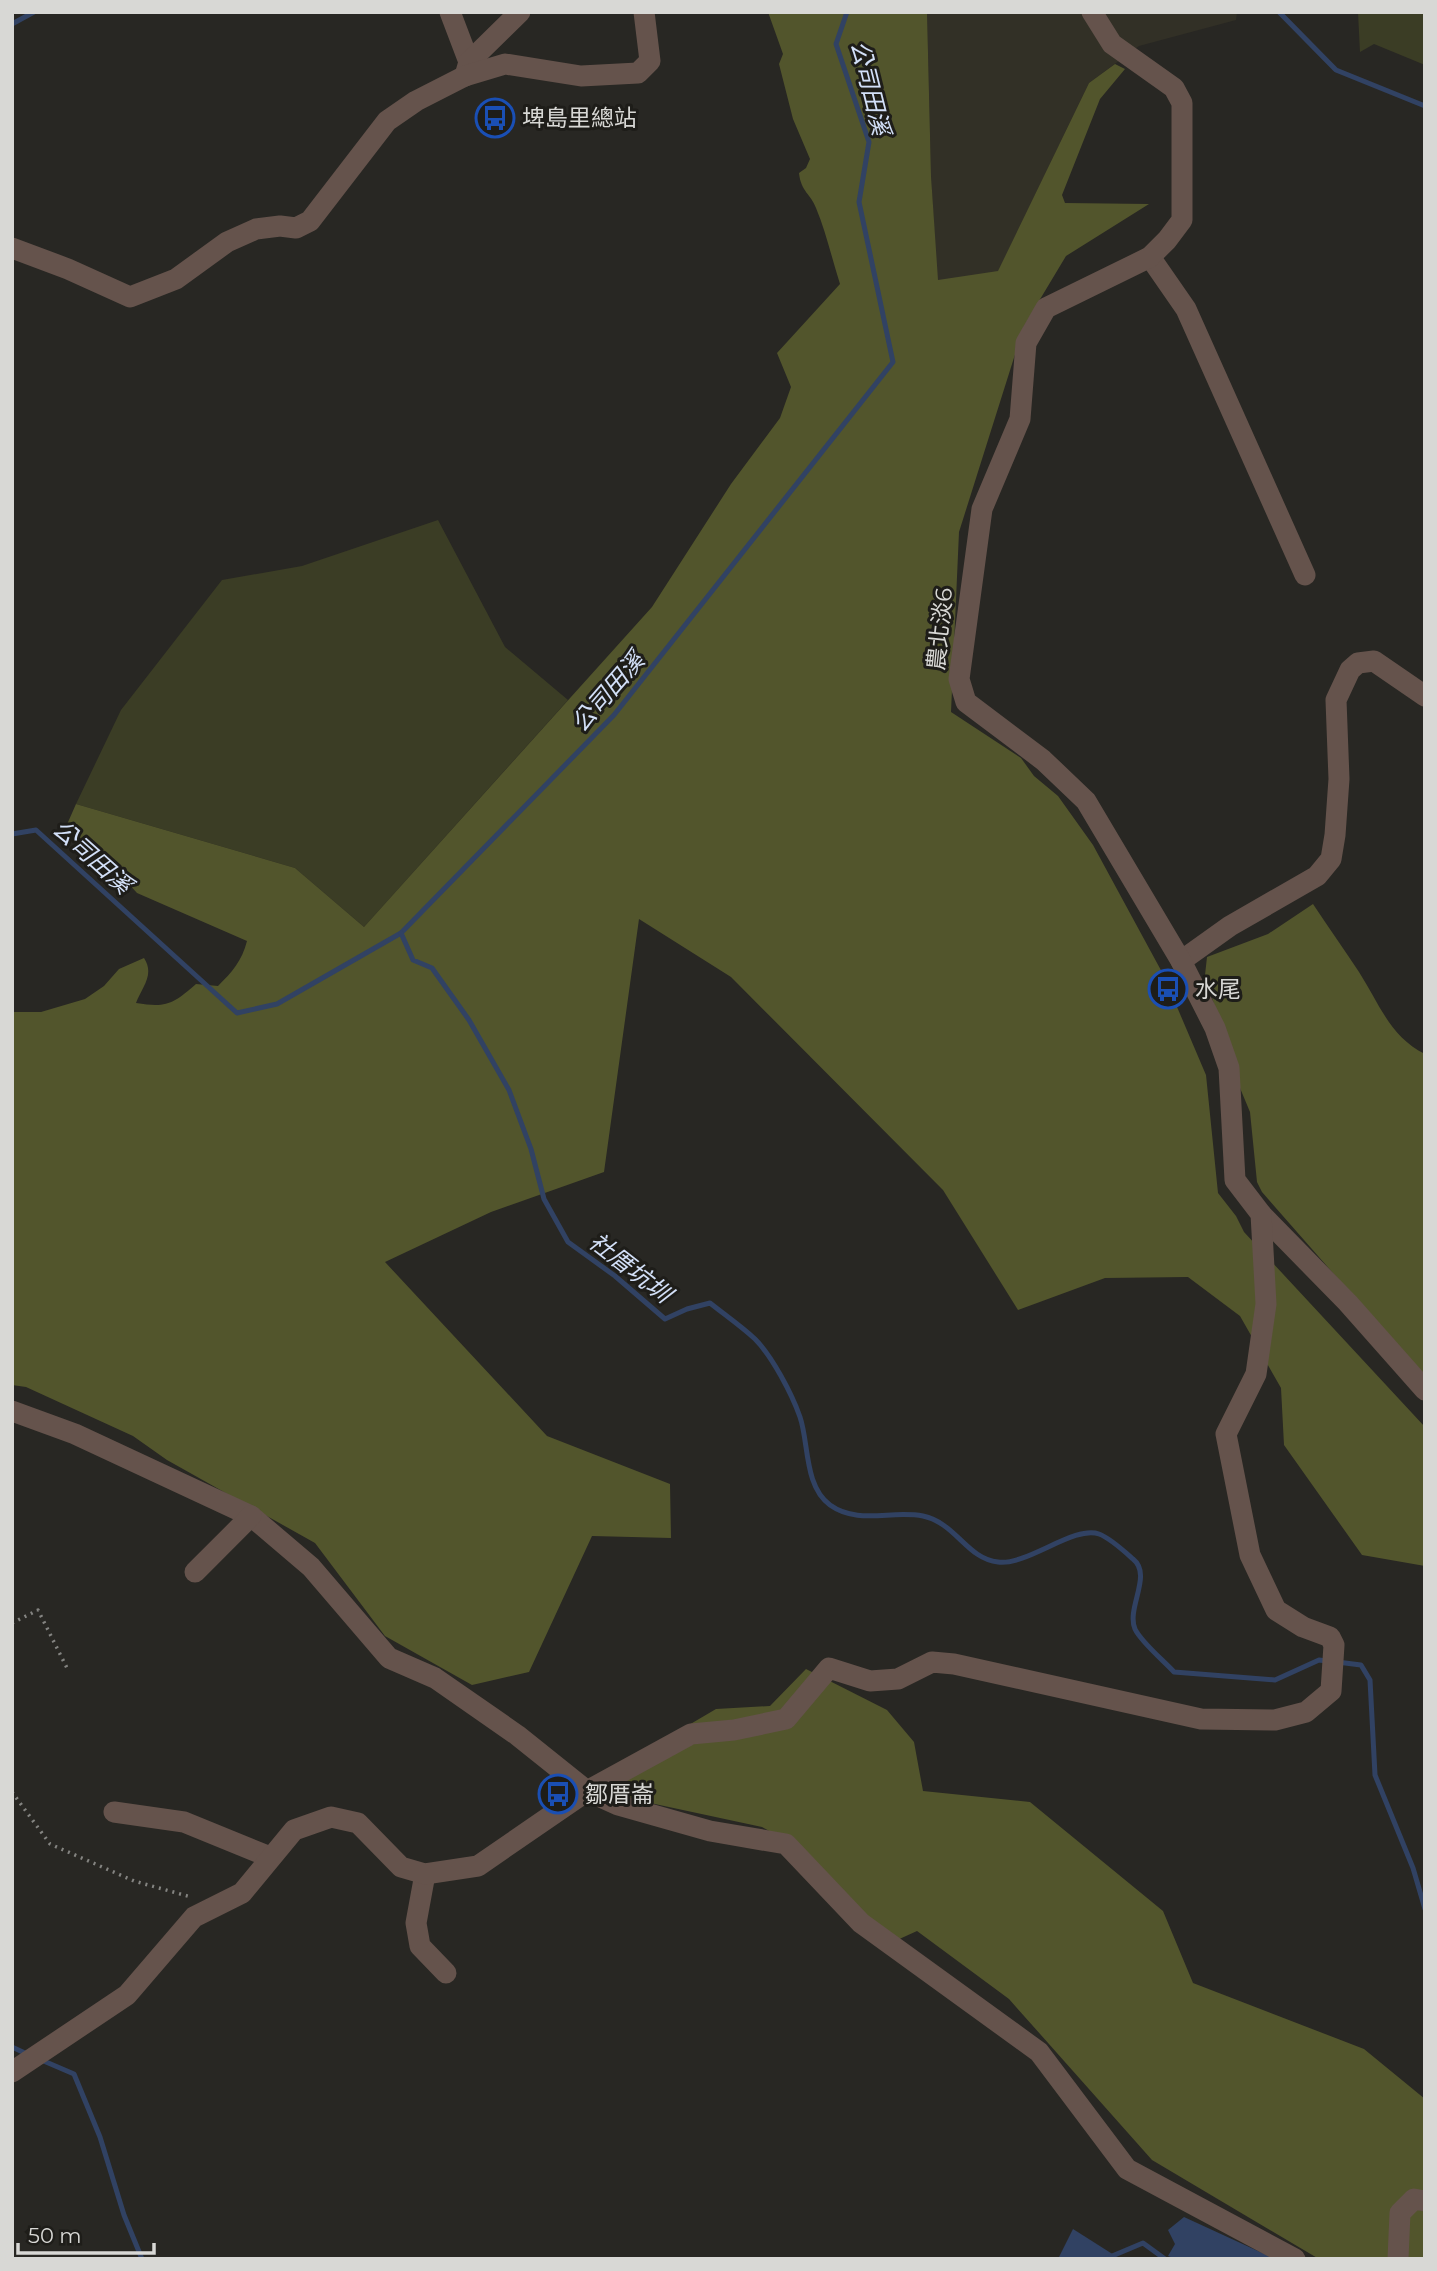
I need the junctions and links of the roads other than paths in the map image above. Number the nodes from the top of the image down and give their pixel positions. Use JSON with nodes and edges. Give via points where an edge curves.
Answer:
{"nodes":[{"id":1,"x":450,"y":12,"type":"edge"},
{"id":2,"x":520,"y":12,"type":"edge"},
{"id":3,"x":643,"y":12,"type":"edge"},
{"id":4,"x":1092,"y":12,"type":"edge"},
{"id":5,"x":467,"y":69,"type":"junction"},
{"id":6,"x":13,"y":250,"type":"edge"},
{"id":7,"x":1150,"y":257,"type":"junction"},
{"id":8,"x":1305,"y":575,"type":"dead end"},
{"id":9,"x":1425,"y":696,"type":"edge"},
{"id":10,"x":1181,"y":961,"type":"junction"},
{"id":11,"x":1261,"y":1214,"type":"junction"},
{"id":12,"x":1425,"y":1390,"type":"edge"},
{"id":13,"x":12,"y":1411,"type":"edge"},
{"id":14,"x":251,"y":1516,"type":"junction"},
{"id":15,"x":195,"y":1572,"type":"dead end"},
{"id":16,"x":587,"y":1791,"type":"junction"},
{"id":17,"x":114,"y":1812,"type":"dead end"},
{"id":18,"x":270,"y":1857,"type":"junction"},
{"id":19,"x":425,"y":1874,"type":"junction"},
{"id":20,"x":446,"y":1973,"type":"dead end"},
{"id":21,"x":13,"y":2072,"type":"edge"},
{"id":22,"x":1425,"y":2201,"type":"edge"},
{"id":23,"x":1295,"y":2259,"type":"edge"},
{"id":24,"x":1398,"y":2259,"type":"edge"}],
"edges":[{"from":1,"to":5,"type":"street"},
{"from":2,"to":5,"type":"street"},
{"from":3,"to":5,"type":"street","via":[[650,61],[638,73],[581,76],[505,64]]},
{"from":4,"to":7,"type":"street","name":"農北淡6","number":"農北淡6","via":[[1112,44],[1174,88],[1182,103],[1182,220]]},
{"from":5,"to":6,"type":"street","via":[[387,121],[310,220],[296,229],[256,229],[227,242],[176,279],[140,295],[130,298]]},
{"from":7,"to":8,"type":"street","via":[[1186,309]]},
{"from":7,"to":10,"type":"street","name":"農北淡6","number":"農北淡6","via":[[1046,308],[1026,343],[1020,419],[982,509],[959,679],[966,702],[1043,760],[1086,801]]},
{"from":9,"to":10,"type":"street","via":[[1374,661],[1358,663],[1350,670],[1336,700],[1339,779],[1331,859],[1317,876],[1230,926]]},
{"from":10,"to":11,"type":"street","name":"農北淡6","via":[[1215,1028],[1229,1068],[1235,1180]]},
{"from":11,"to":12,"type":"street","name":"農北淡6"},
{"from":11,"to":16,"type":"street","via":[[1266,1304],[1256,1374],[1226,1434],[1250,1555],[1276,1610],[1303,1628],[1330,1637],[1334,1645],[1331,1691],[1321,1702],[1306,1712],[1275,1720],[1201,1719],[954,1664],[932,1662],[898,1679],[870,1681],[829,1668],[786,1719],[734,1731],[691,1734]]},
{"from":13,"to":14,"type":"street","via":[[75,1434]]},
{"from":14,"to":15,"type":"street"},
{"from":14,"to":16,"type":"street","via":[[311,1567],[389,1658],[435,1678]]},
{"from":16,"to":19,"type":"street","via":[[478,1866]]},
{"from":16,"to":23,"type":"street","via":[[618,1805],[710,1831],[786,1844],[861,1923],[1039,2052],[1127,2169]]},
{"from":17,"to":18,"type":"street","via":[[184,1822]]},
{"from":18,"to":19,"type":"street","via":[[294,1830],[331,1816],[358,1824],[401,1867]]},
{"from":18,"to":21,"type":"street","via":[[242,1893],[194,1917],[127,1995]]},
{"from":19,"to":20,"type":"street","via":[[416,1923],[420,1946]]},
{"from":22,"to":24,"type":"street","via":[[1414,2199],[1400,2213]]}]}
